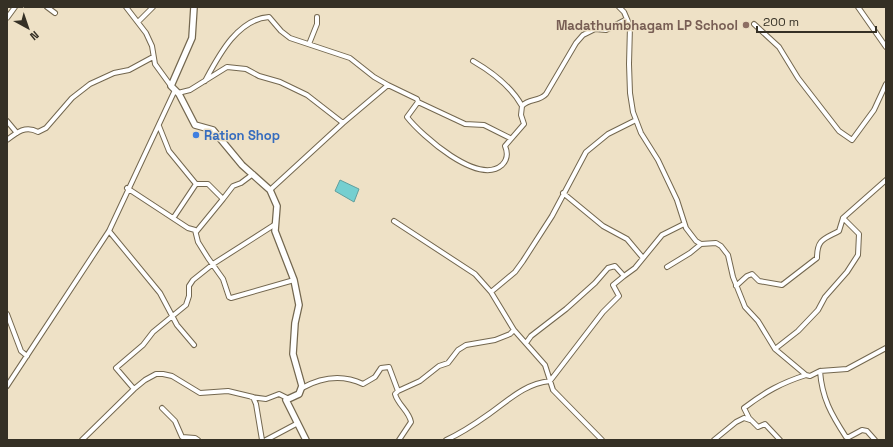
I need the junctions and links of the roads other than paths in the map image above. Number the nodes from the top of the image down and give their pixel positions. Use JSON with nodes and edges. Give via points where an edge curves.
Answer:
{"nodes":[{"id":1,"x":14,"y":7,"type":"edge"},
{"id":2,"x":47,"y":7,"type":"edge"},
{"id":3,"x":126,"y":7,"type":"edge"},
{"id":4,"x":153,"y":7,"type":"edge"},
{"id":5,"x":194,"y":7,"type":"edge"},
{"id":6,"x":619,"y":7,"type":"edge"},
{"id":7,"x":858,"y":7,"type":"edge"},
{"id":8,"x":55,"y":13,"type":"dead end"},
{"id":9,"x":317,"y":17,"type":"dead end"},
{"id":10,"x":7,"y":18,"type":"edge"},
{"id":11,"x":627,"y":19,"type":"junction"},
{"id":12,"x":138,"y":22,"type":"junction"},
{"id":13,"x":754,"y":24,"type":"dead end"},
{"id":14,"x":309,"y":44,"type":"junction"},
{"id":15,"x":886,"y":47,"type":"edge"},
{"id":16,"x":153,"y":57,"type":"junction"},
{"id":17,"x":473,"y":61,"type":"dead end"},
{"id":18,"x":205,"y":81,"type":"junction"},
{"id":19,"x":886,"y":84,"type":"edge"},
{"id":20,"x":388,"y":85,"type":"junction"},
{"id":21,"x":175,"y":90,"type":"junction"},
{"id":22,"x":418,"y":102,"type":"junction"},
{"id":23,"x":522,"y":106,"type":"junction"},
{"id":24,"x":636,"y":120,"type":"junction"},
{"id":25,"x":7,"y":122,"type":"edge"},
{"id":26,"x":343,"y":123,"type":"junction"},
{"id":27,"x":159,"y":126,"type":"junction"},
{"id":28,"x":18,"y":133,"type":"junction"},
{"id":29,"x":510,"y":138,"type":"junction"},
{"id":30,"x":7,"y":140,"type":"edge"},
{"id":31,"x":253,"y":174,"type":"junction"},
{"id":32,"x":886,"y":180,"type":"edge"},
{"id":33,"x":196,"y":184,"type":"junction"},
{"id":34,"x":127,"y":188,"type":"junction"},
{"id":35,"x":270,"y":190,"type":"junction"},
{"id":36,"x":563,"y":193,"type":"junction"},
{"id":37,"x":223,"y":200,"type":"junction"},
{"id":38,"x":174,"y":217,"type":"junction"},
{"id":39,"x":843,"y":218,"type":"junction"},
{"id":40,"x":394,"y":221,"type":"dead end"},
{"id":41,"x":684,"y":224,"type":"junction"},
{"id":42,"x":274,"y":225,"type":"junction"},
{"id":43,"x":109,"y":231,"type":"junction"},
{"id":44,"x":196,"y":232,"type":"junction"},
{"id":45,"x":701,"y":244,"type":"junction"},
{"id":46,"x":643,"y":258,"type":"junction"},
{"id":47,"x":213,"y":264,"type":"junction"},
{"id":48,"x":667,"y":267,"type":"dead end"},
{"id":49,"x":624,"y":276,"type":"junction"},
{"id":50,"x":294,"y":280,"type":"junction"},
{"id":51,"x":736,"y":286,"type":"junction"},
{"id":52,"x":491,"y":292,"type":"junction"},
{"id":53,"x":7,"y":314,"type":"edge"},
{"id":54,"x":173,"y":315,"type":"junction"},
{"id":55,"x":514,"y":330,"type":"junction"},
{"id":56,"x":526,"y":343,"type":"junction"},
{"id":57,"x":194,"y":345,"type":"dead end"},
{"id":58,"x":886,"y":348,"type":"edge"},
{"id":59,"x":775,"y":349,"type":"junction"},
{"id":60,"x":26,"y":356,"type":"junction"},
{"id":61,"x":820,"y":371,"type":"junction"},
{"id":62,"x":806,"y":375,"type":"junction"},
{"id":63,"x":550,"y":381,"type":"junction"},
{"id":64,"x":7,"y":386,"type":"edge"},
{"id":65,"x":302,"y":388,"type":"junction"},
{"id":66,"x":134,"y":389,"type":"junction"},
{"id":67,"x":398,"y":391,"type":"junction"},
{"id":68,"x":251,"y":397,"type":"junction"},
{"id":69,"x":287,"y":398,"type":"junction"},
{"id":70,"x":162,"y":408,"type":"dead end"},
{"id":71,"x":751,"y":420,"type":"junction"},
{"id":72,"x":298,"y":423,"type":"junction"},
{"id":73,"x":844,"y":438,"type":"edge"},
{"id":74,"x":82,"y":440,"type":"edge"},
{"id":75,"x":198,"y":440,"type":"edge"},
{"id":76,"x":262,"y":440,"type":"edge"},
{"id":77,"x":266,"y":440,"type":"edge"},
{"id":78,"x":306,"y":440,"type":"edge"},
{"id":79,"x":399,"y":440,"type":"edge"},
{"id":80,"x":446,"y":440,"type":"edge"},
{"id":81,"x":602,"y":440,"type":"edge"},
{"id":82,"x":714,"y":440,"type":"edge"},
{"id":83,"x":780,"y":440,"type":"edge"},
{"id":84,"x":875,"y":440,"type":"edge"}],
"edges":[{"from":1,"to":10,"type":"street"},
{"from":2,"to":8,"type":"street"},
{"from":3,"to":12,"type":"street"},
{"from":4,"to":12,"type":"street"},
{"from":5,"to":21,"type":"main road","via":[[192,38]]},
{"from":6,"to":11,"type":"street"},
{"from":7,"to":15,"type":"street"},
{"from":9,"to":14,"type":"street"},
{"from":11,"to":23,"type":"street","via":[[606,30],[595,29],[583,35],[546,94],[540,99],[527,101]]},
{"from":11,"to":24,"type":"street","via":[[631,37],[630,93],[632,112]]},
{"from":12,"to":16,"type":"street","via":[[152,46]]},
{"from":13,"to":19,"type":"street","via":[[779,48],[798,78],[847,138],[852,140],[874,110]]},
{"from":14,"to":18,"type":"street","via":[[290,38],[269,17],[262,17],[245,27],[229,42]]},
{"from":14,"to":20,"type":"street","via":[[350,58]]},
{"from":16,"to":21,"type":"street","via":[[158,70]]},
{"from":16,"to":28,"type":"street","via":[[129,70],[114,73],[90,84],[69,101],[46,128],[38,132],[24,129]]},
{"from":17,"to":23,"type":"street","via":[[495,74]]},
{"from":18,"to":21,"type":"street","via":[[190,90]]},
{"from":18,"to":26,"type":"street","via":[[227,67],[246,69],[307,95]]},
{"from":20,"to":22,"type":"street","via":[[415,97]]},
{"from":20,"to":26,"type":"street"},
{"from":21,"to":27,"type":"street"},
{"from":21,"to":31,"type":"main road","via":[[195,125],[213,130],[242,165]]},
{"from":22,"to":29,"type":"street","via":[[465,124],[484,126]]},
{"from":22,"to":29,"type":"street","via":[[409,112],[408,119],[437,147],[471,168],[498,168],[507,157],[505,146]]},
{"from":23,"to":29,"type":"street","via":[[524,124]]},
{"from":24,"to":36,"type":"street","via":[[608,134],[586,152]]},
{"from":24,"to":41,"type":"street","via":[[676,200]]},
{"from":25,"to":28,"type":"street"},
{"from":26,"to":35,"type":"street"},
{"from":27,"to":33,"type":"street","via":[[169,151]]},
{"from":27,"to":34,"type":"street"},
{"from":28,"to":30,"type":"street"},
{"from":31,"to":35,"type":"main road"},
{"from":31,"to":37,"type":"street","via":[[233,186]]},
{"from":32,"to":39,"type":"street"},
{"from":33,"to":37,"type":"street","via":[[208,184]]},
{"from":33,"to":38,"type":"street"},
{"from":34,"to":38,"type":"street"},
{"from":34,"to":43,"type":"street"},
{"from":35,"to":42,"type":"main road","via":[[277,206]]},
{"from":36,"to":46,"type":"street","via":[[603,226],[627,240]]},
{"from":36,"to":52,"type":"street","via":[[552,216],[515,272]]},
{"from":37,"to":44,"type":"street"},
{"from":38,"to":44,"type":"street"},
{"from":39,"to":51,"type":"street","via":[[840,231],[817,247],[817,258],[782,285],[759,281],[752,274]]},
{"from":39,"to":59,"type":"street","via":[[859,234],[858,255],[818,310],[798,331]]},
{"from":40,"to":52,"type":"street","via":[[475,274]]},
{"from":41,"to":45,"type":"street"},
{"from":41,"to":46,"type":"street","via":[[662,235]]},
{"from":42,"to":47,"type":"street"},
{"from":42,"to":50,"type":"main road"},
{"from":43,"to":54,"type":"street","via":[[160,293]]},
{"from":43,"to":60,"type":"street"},
{"from":44,"to":47,"type":"street","via":[[198,242]]},
{"from":45,"to":48,"type":"street"},
{"from":45,"to":51,"type":"street","via":[[716,243],[721,246],[728,255]]},
{"from":46,"to":49,"type":"street"},
{"from":47,"to":50,"type":"street","via":[[231,298]]},
{"from":47,"to":54,"type":"street","via":[[193,280],[189,286],[186,305]]},
{"from":49,"to":56,"type":"street","via":[[615,266],[608,268],[595,283],[562,313],[531,336]]},
{"from":49,"to":63,"type":"street","via":[[613,286],[619,296],[603,312]]},
{"from":50,"to":65,"type":"main road","via":[[299,305],[293,354]]},
{"from":51,"to":59,"type":"street","via":[[745,307],[758,321]]},
{"from":52,"to":55,"type":"street"},
{"from":53,"to":60,"type":"street"},
{"from":54,"to":57,"type":"street","via":[[177,325]]},
{"from":54,"to":66,"type":"street","via":[[116,368]]},
{"from":55,"to":56,"type":"street"},
{"from":55,"to":67,"type":"street","via":[[495,340],[466,345],[458,350],[448,363],[439,366],[420,381]]},
{"from":56,"to":63,"type":"street","via":[[545,365]]},
{"from":58,"to":61,"type":"street","via":[[847,369]]},
{"from":59,"to":62,"type":"street"},
{"from":60,"to":64,"type":"street"},
{"from":61,"to":62,"type":"street","via":[[810,376]]},
{"from":61,"to":73,"type":"street","via":[[827,406]]},
{"from":62,"to":71,"type":"street","via":[[784,382],[744,408]]},
{"from":63,"to":80,"type":"street","via":[[525,387],[464,432]]},
{"from":63,"to":81,"type":"street","via":[[560,399]]},
{"from":65,"to":67,"type":"street","via":[[333,377],[351,378],[363,384],[375,377],[382,368],[390,367]]},
{"from":65,"to":69,"type":"main road","via":[[299,394]]},
{"from":66,"to":68,"type":"street","via":[[156,374],[163,374],[172,376],[200,393],[228,391]]},
{"from":66,"to":74,"type":"street"},
{"from":67,"to":79,"type":"street","via":[[395,394],[398,403],[411,422]]},
{"from":68,"to":69,"type":"street","via":[[266,399],[279,394]]},
{"from":68,"to":76,"type":"street","via":[[256,404]]},
{"from":69,"to":72,"type":"main road"},
{"from":70,"to":75,"type":"street","via":[[175,420],[182,437]]},
{"from":71,"to":82,"type":"street","via":[[744,418],[736,422]]},
{"from":71,"to":83,"type":"street","via":[[758,427],[765,424]]},
{"from":72,"to":77,"type":"street"},
{"from":72,"to":78,"type":"main road"},
{"from":73,"to":84,"type":"street","via":[[862,430],[867,431]]}]}
